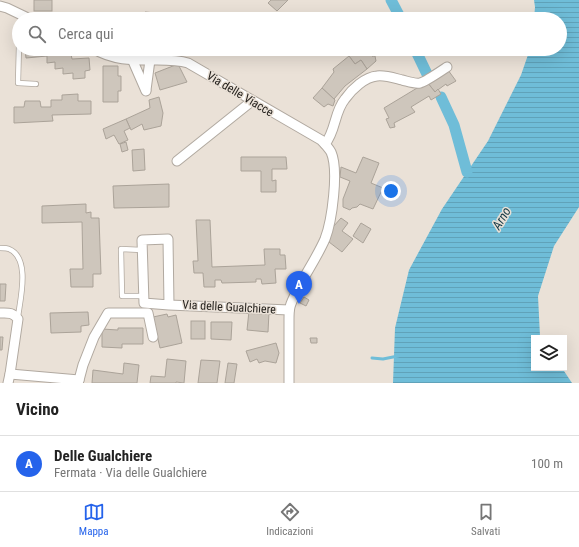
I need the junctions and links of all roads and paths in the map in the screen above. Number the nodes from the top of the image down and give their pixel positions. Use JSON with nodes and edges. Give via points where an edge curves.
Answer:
{"nodes":[{"id":1,"x":0,"y":6,"type":"edge"},
{"id":2,"x":14,"y":12,"type":"edge"},
{"id":3,"x":19,"y":56,"type":"edge"},
{"id":4,"x":109,"y":56,"type":"edge"},
{"id":5,"x":132,"y":59,"type":"junction"},
{"id":6,"x":150,"y":60,"type":"junction"},
{"id":7,"x":447,"y":67,"type":"dead end"},
{"id":8,"x":36,"y":84,"type":"dead end"},
{"id":9,"x":252,"y":101,"type":"junction"},
{"id":10,"x":325,"y":144,"type":"junction"},
{"id":11,"x":177,"y":161,"type":"dead end"},
{"id":12,"x":0,"y":248,"type":"edge"},
{"id":13,"x":142,"y":250,"type":"junction"},
{"id":14,"x":144,"y":296,"type":"junction"},
{"id":15,"x":169,"y":305,"type":"junction"},
{"id":16,"x":289,"y":310,"type":"junction"},
{"id":17,"x":0,"y":313,"type":"edge"},
{"id":18,"x":18,"y":319,"type":"junction"},
{"id":19,"x":153,"y":337,"type":"dead end"},
{"id":20,"x":9,"y":379,"type":"edge"},
{"id":21,"x":78,"y":382,"type":"edge"},
{"id":22,"x":290,"y":383,"type":"edge"}],
"edges":[{"from":1,"to":2,"type":"street"},
{"from":3,"to":8,"type":"lane","via":[[18,83]]},
{"from":4,"to":5,"type":"street","name":"Via delle Viacce"},
{"from":5,"to":6,"type":"street","name":"Via delle Viacce"},
{"from":5,"to":6,"type":"street","via":[[146,91]]},
{"from":6,"to":9,"type":"street","name":"Via delle Viacce","via":[[176,60],[188,63]]},
{"from":7,"to":10,"type":"street","via":[[420,83],[387,76],[368,79],[345,98]]},
{"from":9,"to":10,"type":"street","name":"Via delle Viacce"},
{"from":9,"to":11,"type":"street"},
{"from":10,"to":16,"type":"street","name":"Via delle Gualchiere","via":[[332,156],[334,173],[334,193],[328,227]]},
{"from":12,"to":18,"type":"lane","via":[[9,248],[22,264]]},
{"from":13,"to":14,"type":"street"},
{"from":13,"to":14,"type":"lane","via":[[121,249],[122,296]]},
{"from":13,"to":15,"type":"street","name":"Via delle Gualchiere","via":[[142,240],[168,239]]},
{"from":14,"to":15,"type":"street","name":"Via delle Gualchiere","via":[[144,303]]},
{"from":15,"to":16,"type":"street","name":"Via delle Gualchiere"},
{"from":16,"to":22,"type":"street","name":"Via delle Gualchiere"},
{"from":17,"to":18,"type":"street","via":[[9,313]]},
{"from":18,"to":20,"type":"street"},
{"from":19,"to":21,"type":"street","via":[[148,312],[108,313],[94,337]]},
{"from":20,"to":21,"type":"street"}]}
